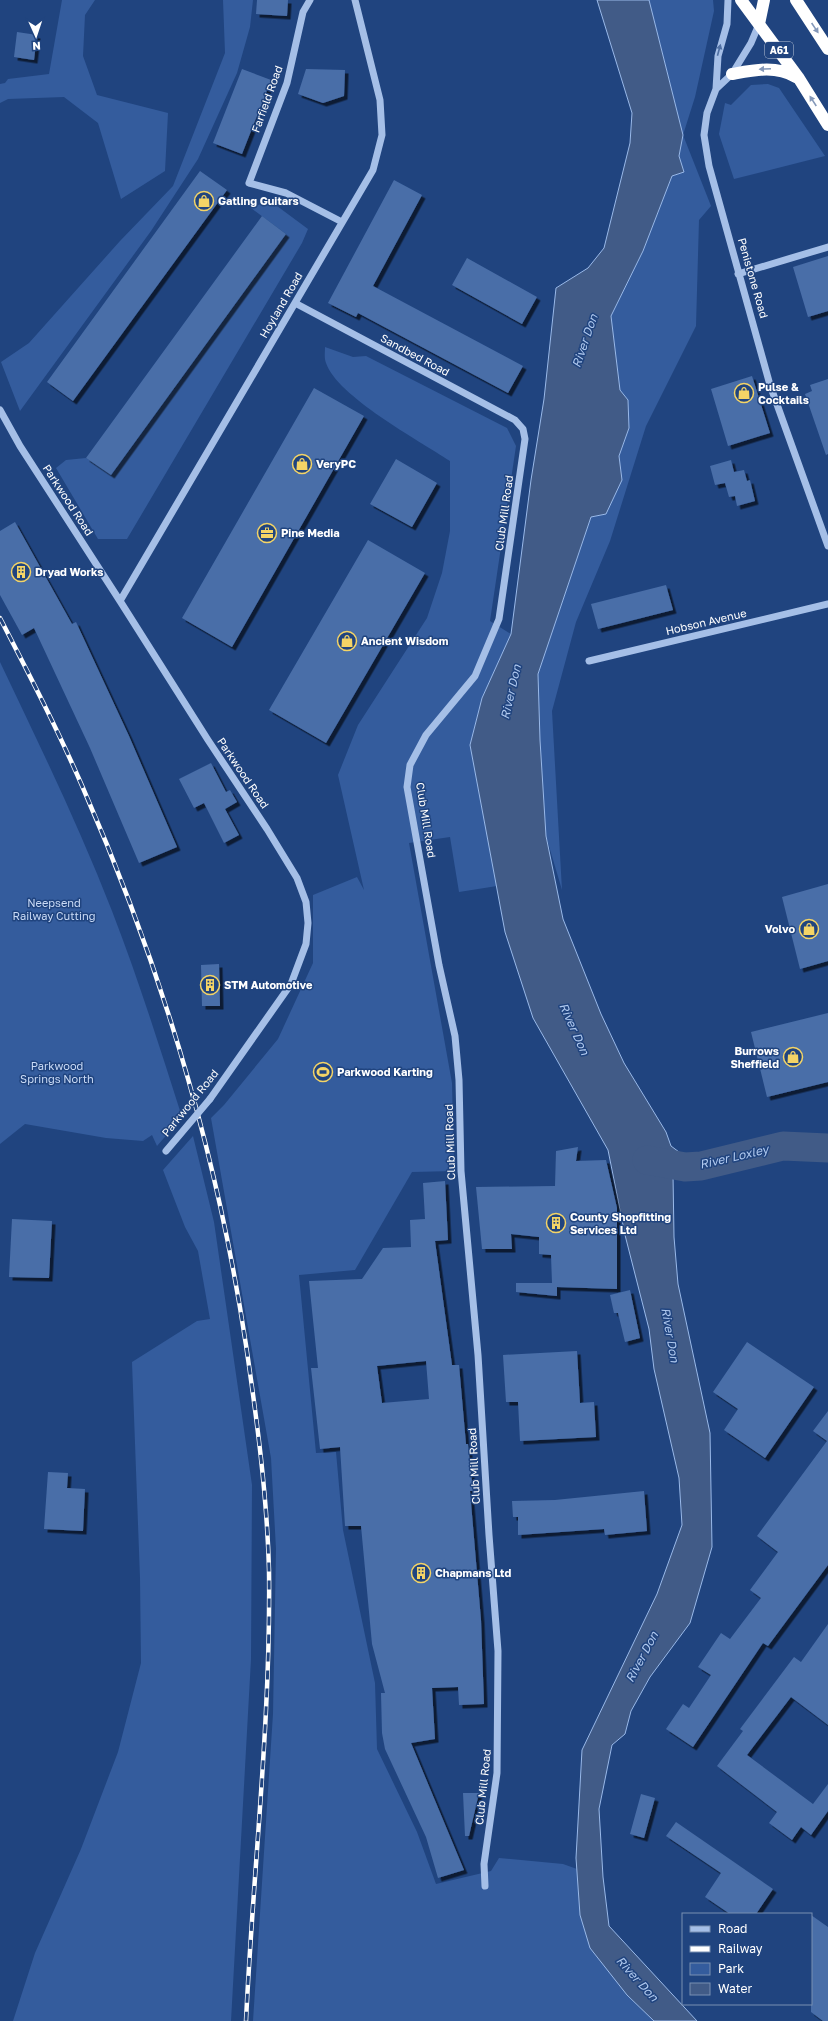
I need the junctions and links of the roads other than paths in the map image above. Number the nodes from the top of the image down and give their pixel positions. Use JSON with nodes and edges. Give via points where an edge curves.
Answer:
{"nodes":[{"id":1,"x":310,"y":0,"type":"edge"},
{"id":2,"x":355,"y":0,"type":"edge"},
{"id":3,"x":728,"y":0,"type":"edge"},
{"id":4,"x":741,"y":0,"type":"edge"},
{"id":5,"x":764,"y":0,"type":"edge"},
{"id":6,"x":796,"y":0,"type":"edge"},
{"id":7,"x":759,"y":24,"type":"junction"},
{"id":8,"x":828,"y":49,"type":"edge"},
{"id":9,"x":732,"y":74,"type":"junction"},
{"id":10,"x":798,"y":77,"type":"junction"},
{"id":11,"x":716,"y":89,"type":"junction"},
{"id":12,"x":828,"y":125,"type":"edge"},
{"id":13,"x":342,"y":222,"type":"junction"},
{"id":14,"x":828,"y":247,"type":"edge"},
{"id":15,"x":738,"y":274,"type":"junction"},
{"id":16,"x":295,"y":303,"type":"junction"},
{"id":17,"x":0,"y":410,"type":"edge"},
{"id":18,"x":523,"y":429,"type":"joint"},
{"id":19,"x":828,"y":546,"type":"edge"},
{"id":20,"x":120,"y":601,"type":"junction"},
{"id":21,"x":828,"y":604,"type":"edge"},
{"id":22,"x":589,"y":661,"type":"dead end"},
{"id":23,"x":166,"y":1151,"type":"dead end"},
{"id":24,"x":485,"y":1886,"type":"dead end"}],
"edges":[{"from":1,"to":13,"type":"street","name":"Farfield Road","via":[[303,12],[287,83],[249,182],[286,193]]},
{"from":2,"to":13,"type":"street","name":"Hoyland Road","via":[[380,100],[382,135],[373,170]]},
{"from":11,"to":3,"type":"street","one_way":true,"via":[[718,56],[727,24]]},
{"from":4,"to":7,"type":"highway","number":"A61"},
{"from":5,"to":7,"type":"highway"},
{"from":6,"to":8,"type":"highway","one_way":true},
{"from":7,"to":9,"type":"street","name":"Penistone Road"},
{"from":7,"to":10,"type":"highway","number":"A61"},
{"from":10,"to":9,"type":"highway","one_way":true,"via":[[778,69]]},
{"from":9,"to":11,"type":"street","name":"Penistone Road"},
{"from":12,"to":10,"type":"highway","number":"A61","one_way":true},
{"from":11,"to":15,"type":"street","name":"Penistone Road","via":[[706,113],[704,135],[708,166]]},
{"from":13,"to":16,"type":"street","name":"Hoyland Road"},
{"from":14,"to":15,"type":"street"},
{"from":15,"to":19,"type":"street","name":"Penistone Road","via":[[770,385]]},
{"from":16,"to":18,"type":"street","name":"Sandbed Road","via":[[515,420]]},
{"from":16,"to":20,"type":"street","name":"Hoyland Road"},
{"from":17,"to":20,"type":"street","name":"Parkwood Road","via":[[20,446]]},
{"from":18,"to":24,"type":"street","name":"Club Mill Road","via":[[525,439],[499,619],[475,676],[426,735],[410,765],[407,786],[455,1036],[459,1080],[461,1172],[477,1347],[498,1650],[497,1773],[484,1864]]},
{"from":20,"to":23,"type":"street","name":"Parkwood Road","bridge":true,"via":[[297,878],[306,902],[308,923],[306,944],[291,984],[210,1100]]},
{"from":21,"to":22,"type":"street","name":"Hobson Avenue"}]}
